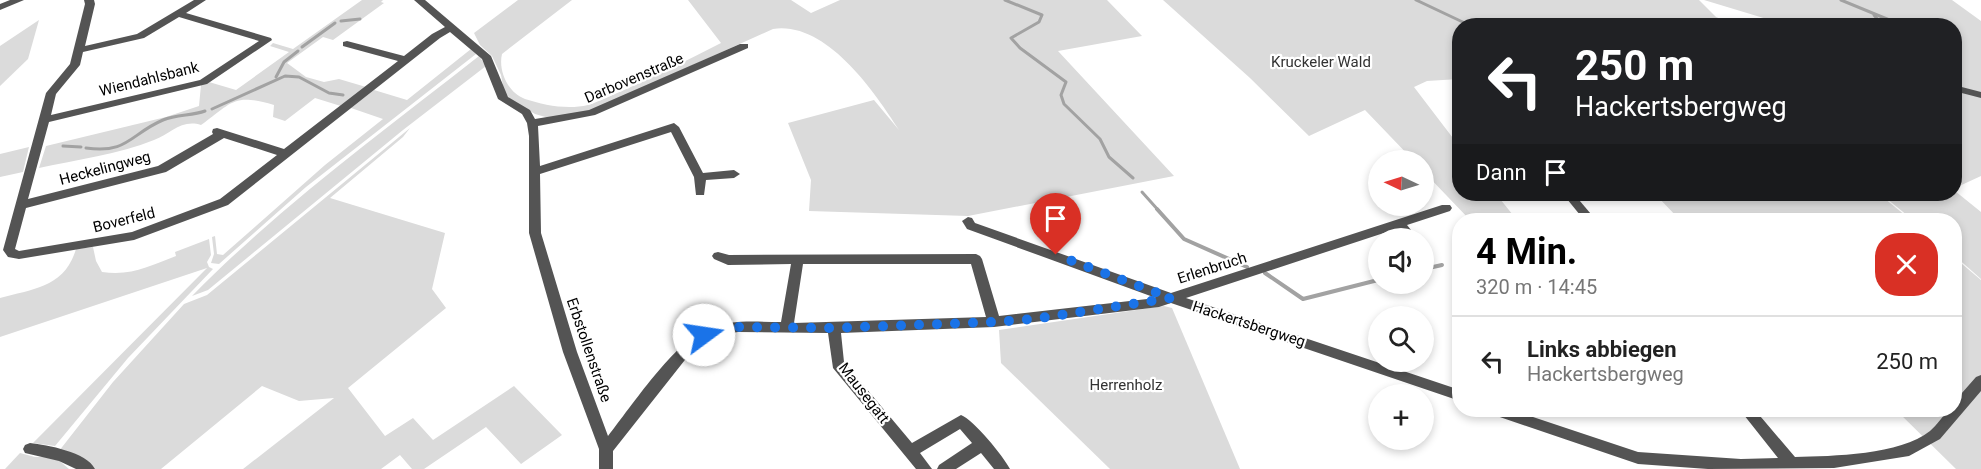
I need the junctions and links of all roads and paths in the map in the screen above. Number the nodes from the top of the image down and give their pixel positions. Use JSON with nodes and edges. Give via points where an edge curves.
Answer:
{"nodes":[{"id":1,"x":20,"y":0,"type":"edge"},
{"id":2,"x":89,"y":0,"type":"edge"},
{"id":3,"x":201,"y":0,"type":"edge"},
{"id":4,"x":419,"y":0,"type":"edge"},
{"id":5,"x":0,"y":7,"type":"edge"},
{"id":6,"x":179,"y":14,"type":"junction"},
{"id":7,"x":452,"y":27,"type":"junction"},
{"id":8,"x":347,"y":44,"type":"dead end"},
{"id":9,"x":744,"y":46,"type":"dead end"},
{"id":10,"x":80,"y":51,"type":"junction"},
{"id":11,"x":406,"y":60,"type":"junction"},
{"id":12,"x":1962,"y":90,"type":"edge"},
{"id":13,"x":1981,"y":95,"type":"edge"},
{"id":14,"x":43,"y":120,"type":"junction"},
{"id":15,"x":532,"y":123,"type":"junction"},
{"id":16,"x":287,"y":154,"type":"junction"},
{"id":17,"x":535,"y":172,"type":"junction"},
{"id":18,"x":734,"y":174,"type":"dead end"},
{"id":19,"x":700,"y":177,"type":"junction"},
{"id":20,"x":700,"y":192,"type":"dead end"},
{"id":21,"x":1574,"y":201,"type":"edge"},
{"id":22,"x":22,"y":205,"type":"junction"},
{"id":23,"x":1446,"y":208,"type":"dead end"},
{"id":24,"x":1584,"y":213,"type":"edge"},
{"id":25,"x":970,"y":223,"type":"dead end"},
{"id":26,"x":1398,"y":224,"type":"junction"},
{"id":27,"x":1402,"y":228,"type":"edge"},
{"id":28,"x":717,"y":256,"type":"dead end"},
{"id":29,"x":798,"y":260,"type":"junction"},
{"id":30,"x":1171,"y":298,"type":"junction"},
{"id":31,"x":994,"y":322,"type":"junction"},
{"id":32,"x":787,"y":328,"type":"junction"},
{"id":33,"x":834,"y":328,"type":"junction"},
{"id":34,"x":1981,"y":381,"type":"edge"},
{"id":35,"x":1452,"y":393,"type":"edge"},
{"id":36,"x":1962,"y":403,"type":"edge"},
{"id":37,"x":1517,"y":417,"type":"edge"},
{"id":38,"x":1753,"y":417,"type":"edge"},
{"id":39,"x":1950,"y":417,"type":"edge"},
{"id":40,"x":982,"y":444,"type":"junction"},
{"id":41,"x":30,"y":449,"type":"dead end"},
{"id":42,"x":606,"y":449,"type":"junction"},
{"id":43,"x":911,"y":451,"type":"junction"},
{"id":44,"x":1791,"y":463,"type":"junction"},
{"id":45,"x":88,"y":469,"type":"edge"},
{"id":46,"x":606,"y":469,"type":"edge"},
{"id":47,"x":925,"y":469,"type":"edge"},
{"id":48,"x":944,"y":469,"type":"edge"},
{"id":49,"x":1003,"y":469,"type":"edge"}],
"edges":[{"from":1,"to":5,"type":"street"},
{"from":2,"to":10,"type":"street","name":"Boverfeld"},
{"from":3,"to":6,"type":"street"},
{"from":4,"to":7,"type":"street"},
{"from":6,"to":10,"type":"street","via":[[140,36]]},
{"from":6,"to":14,"type":"street","name":"Wiendahlsbank","via":[[267,40],[203,82]]},
{"from":7,"to":11,"type":"street","name":"Boverfeld"},
{"from":7,"to":15,"type":"street","via":[[488,58],[503,99],[526,112]]},
{"from":8,"to":11,"type":"street"},
{"from":9,"to":15,"type":"street","name":"Darbovenstraße","via":[[591,113]]},
{"from":10,"to":14,"type":"street","name":"Boverfeld","via":[[75,65],[52,92]]},
{"from":11,"to":16,"type":"street","name":"Boverfeld"},
{"from":12,"to":13,"type":"street"},
{"from":14,"to":22,"type":"street","name":"Boverfeld"},
{"from":15,"to":17,"type":"street","name":"Erbstollenstraße"},
{"from":16,"to":22,"type":"street","name":"Heckelingweg","via":[[218,132],[162,169]]},
{"from":16,"to":22,"type":"street","name":"Boverfeld","via":[[224,202],[149,232],[106,242],[12,254],[9,250]]},
{"from":17,"to":19,"type":"street","via":[[674,127]]},
{"from":17,"to":42,"type":"street","name":"Erbstollenstraße","via":[[537,242],[570,352]]},
{"from":18,"to":19,"type":"street"},
{"from":19,"to":20,"type":"street"},
{"from":21,"to":24,"type":"street"},
{"from":23,"to":26,"type":"street","name":"Erlenbruch"},
{"from":25,"to":30,"type":"street","name":"Hackertsbergweg"},
{"from":26,"to":27,"type":"street"},
{"from":26,"to":30,"type":"street","name":"Erlenbruch"},
{"from":28,"to":29,"type":"street","via":[[728,260]]},
{"from":29,"to":31,"type":"street","via":[[976,259]]},
{"from":29,"to":32,"type":"street"},
{"from":30,"to":31,"type":"street","name":"Erlenbruch"},
{"from":30,"to":35,"type":"street","name":"Hackertsbergweg"},
{"from":31,"to":33,"type":"street","name":"Erlenbruch"},
{"from":32,"to":33,"type":"street","name":"Erlenbruch"},
{"from":32,"to":42,"type":"street","name":"Erlenbruch","via":[[732,328],[700,337],[687,347]]},
{"from":33,"to":43,"type":"street","name":"Mausegatt","via":[[838,364]]},
{"from":34,"to":36,"type":"street"},
{"from":37,"to":44,"type":"street","via":[[1638,458],[1741,465]]},
{"from":38,"to":44,"type":"street"},
{"from":39,"to":44,"type":"street","via":[[1935,435],[1904,452]]},
{"from":40,"to":43,"type":"street","via":[[962,421]]},
{"from":40,"to":48,"type":"street"},
{"from":40,"to":49,"type":"street"},
{"from":41,"to":45,"type":"street","via":[[63,455]]},
{"from":42,"to":46,"type":"street","name":"Erbstollenstraße"},
{"from":43,"to":47,"type":"street","name":"Mausegatt"}]}
